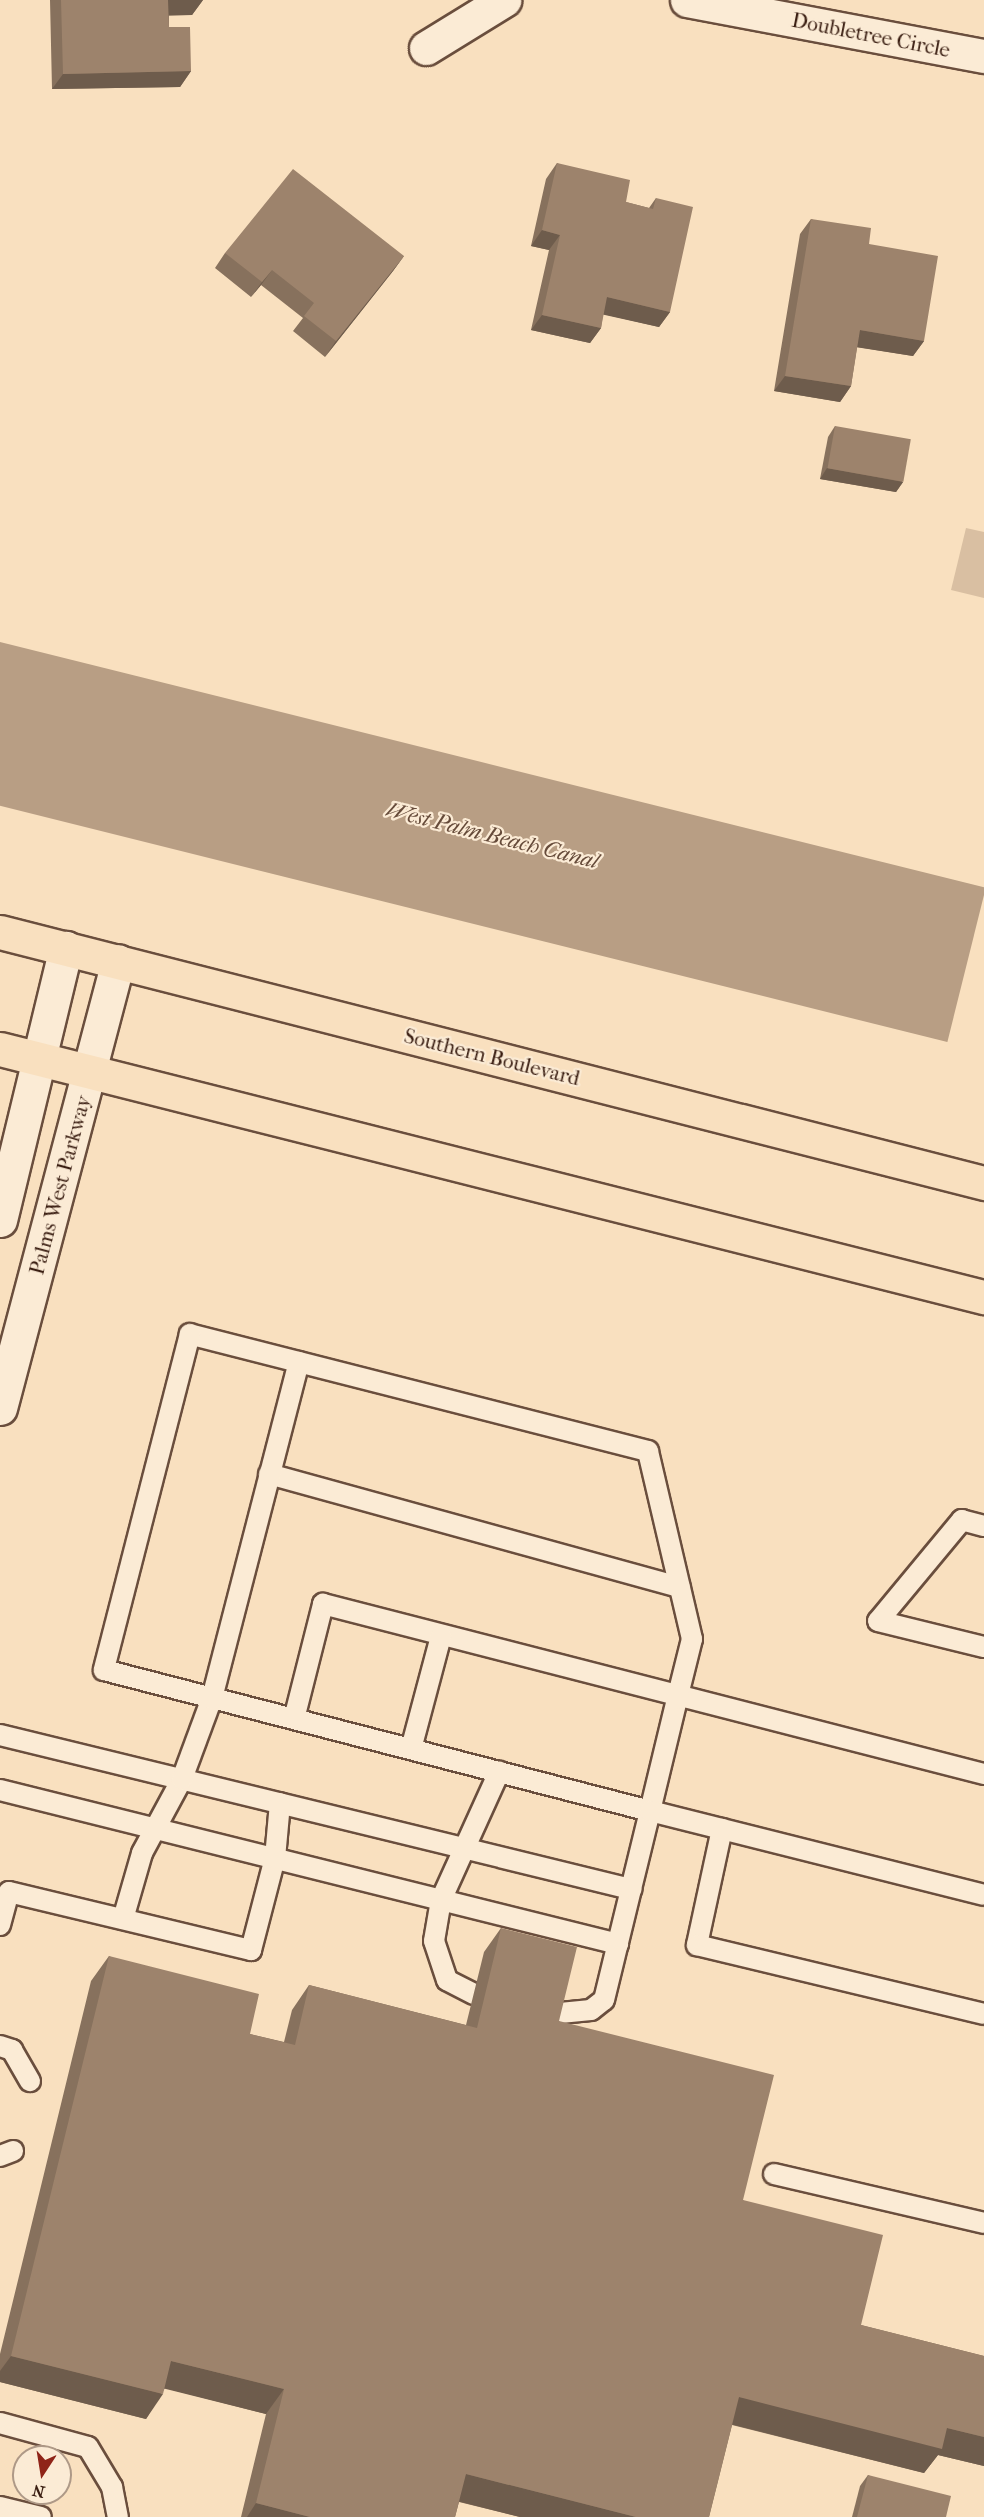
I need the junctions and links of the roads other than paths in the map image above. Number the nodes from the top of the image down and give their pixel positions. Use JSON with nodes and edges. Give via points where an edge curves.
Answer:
{"nodes":[{"id":1,"x":504,"y":0,"type":"edge"},
{"id":2,"x":687,"y":0,"type":"edge"},
{"id":3,"x":426,"y":48,"type":"dead end"},
{"id":4,"x":984,"y":56,"type":"edge"},
{"id":5,"x":0,"y":932,"type":"edge"},
{"id":6,"x":66,"y":948,"type":"junction"},
{"id":7,"x":118,"y":961,"type":"junction"},
{"id":8,"x":0,"y":1049,"type":"edge"},
{"id":9,"x":40,"y":1059,"type":"junction"},
{"id":10,"x":91,"y":1072,"type":"junction"},
{"id":11,"x":984,"y":1183,"type":"edge"},
{"id":12,"x":0,"y":1220,"type":"edge"},
{"id":13,"x":984,"y":1297,"type":"edge"},
{"id":14,"x":299,"y":1362,"type":"junction"},
{"id":15,"x":0,"y":1408,"type":"edge"},
{"id":16,"x":269,"y":1474,"type":"junction"},
{"id":17,"x":984,"y":1526,"type":"edge"},
{"id":18,"x":680,"y":1587,"type":"junction"},
{"id":19,"x":441,"y":1636,"type":"junction"},
{"id":20,"x":984,"y":1647,"type":"edge"},
{"id":21,"x":212,"y":1698,"type":"junction"},
{"id":22,"x":677,"y":1699,"type":"junction"},
{"id":23,"x":294,"y":1719,"type":"junction"},
{"id":24,"x":0,"y":1735,"type":"edge"},
{"id":25,"x":411,"y":1749,"type":"junction"},
{"id":26,"x":499,"y":1772,"type":"junction"},
{"id":27,"x":984,"y":1774,"type":"edge"},
{"id":28,"x":182,"y":1779,"type":"junction"},
{"id":29,"x":0,"y":1790,"type":"edge"},
{"id":30,"x":280,"y":1803,"type":"junction"},
{"id":31,"x":650,"y":1811,"type":"junction"},
{"id":32,"x":158,"y":1829,"type":"junction"},
{"id":33,"x":722,"y":1829,"type":"junction"},
{"id":34,"x":462,"y":1849,"type":"junction"},
{"id":35,"x":275,"y":1858,"type":"junction"},
{"id":36,"x":631,"y":1889,"type":"junction"},
{"id":37,"x":984,"y":1895,"type":"edge"},
{"id":38,"x":441,"y":1900,"type":"junction"},
{"id":39,"x":123,"y":1919,"type":"junction"},
{"id":40,"x":0,"y":1925,"type":"edge"},
{"id":41,"x":618,"y":1944,"type":"junction"},
{"id":42,"x":474,"y":1994,"type":"dead end"},
{"id":43,"x":550,"y":2014,"type":"edge"},
{"id":44,"x":984,"y":2014,"type":"edge"},
{"id":45,"x":0,"y":2046,"type":"edge"},
{"id":46,"x":30,"y":2081,"type":"dead end"},
{"id":47,"x":774,"y":2174,"type":"dead end"},
{"id":48,"x":984,"y":2223,"type":"edge"},
{"id":49,"x":0,"y":2423,"type":"edge"},
{"id":50,"x":0,"y":2507,"type":"edge"},
{"id":51,"x":41,"y":2517,"type":"edge"},
{"id":52,"x":118,"y":2517,"type":"edge"}],
"edges":[{"from":1,"to":3,"type":"street"},
{"from":2,"to":4,"type":"street","name":"Doubletree Circle"},
{"from":5,"to":6,"type":"highway","name":"Southern Boulevard"},
{"from":6,"to":7,"type":"highway","name":"Southern Boulevard"},
{"from":6,"to":9,"type":"street"},
{"from":7,"to":10,"type":"street","name":"Palms West Parkway"},
{"from":7,"to":11,"type":"highway","name":"Southern Boulevard"},
{"from":8,"to":9,"type":"highway"},
{"from":9,"to":10,"type":"highway"},
{"from":9,"to":12,"type":"street"},
{"from":10,"to":13,"type":"highway"},
{"from":10,"to":15,"type":"street","name":"Palms West Parkway"},
{"from":14,"to":16,"type":"lane"},
{"from":14,"to":18,"type":"lane","via":[[648,1450]]},
{"from":14,"to":21,"type":"lane","via":[[190,1334],[104,1670]]},
{"from":16,"to":18,"type":"lane"},
{"from":16,"to":21,"type":"lane"},
{"from":17,"to":20,"type":"lane","via":[[962,1520],[878,1621]]},
{"from":18,"to":22,"type":"lane","via":[[692,1639]]},
{"from":19,"to":22,"type":"lane"},
{"from":19,"to":23,"type":"lane","via":[[323,1604]]},
{"from":19,"to":25,"type":"lane"},
{"from":21,"to":23,"type":"lane"},
{"from":21,"to":28,"type":"lane"},
{"from":22,"to":27,"type":"lane"},
{"from":22,"to":31,"type":"lane"},
{"from":23,"to":25,"type":"lane"},
{"from":24,"to":28,"type":"lane"},
{"from":25,"to":26,"type":"lane"},
{"from":26,"to":31,"type":"lane"},
{"from":26,"to":34,"type":"lane"},
{"from":28,"to":30,"type":"lane"},
{"from":28,"to":32,"type":"lane"},
{"from":29,"to":32,"type":"lane"},
{"from":30,"to":34,"type":"lane"},
{"from":30,"to":35,"type":"lane"},
{"from":31,"to":33,"type":"lane"},
{"from":31,"to":36,"type":"lane"},
{"from":32,"to":35,"type":"lane"},
{"from":32,"to":39,"type":"lane","via":[[142,1853]]},
{"from":33,"to":37,"type":"lane"},
{"from":33,"to":44,"type":"lane","via":[[697,1945]]},
{"from":34,"to":36,"type":"lane"},
{"from":34,"to":38,"type":"lane"},
{"from":35,"to":38,"type":"lane"},
{"from":35,"to":39,"type":"lane","via":[[251,1950]]},
{"from":36,"to":41,"type":"lane"},
{"from":38,"to":41,"type":"lane"},
{"from":38,"to":42,"type":"lane","via":[[434,1941],[438,1961],[447,1980]]},
{"from":39,"to":40,"type":"lane","via":[[9,1892]]},
{"from":41,"to":43,"type":"lane","via":[[604,2000],[591,2010]]},
{"from":45,"to":46,"type":"lane","via":[[12,2050]]},
{"from":47,"to":48,"type":"lane"},
{"from":49,"to":52,"type":"lane","via":[[88,2447],[112,2487]]},
{"from":50,"to":51,"type":"lane"}]}
